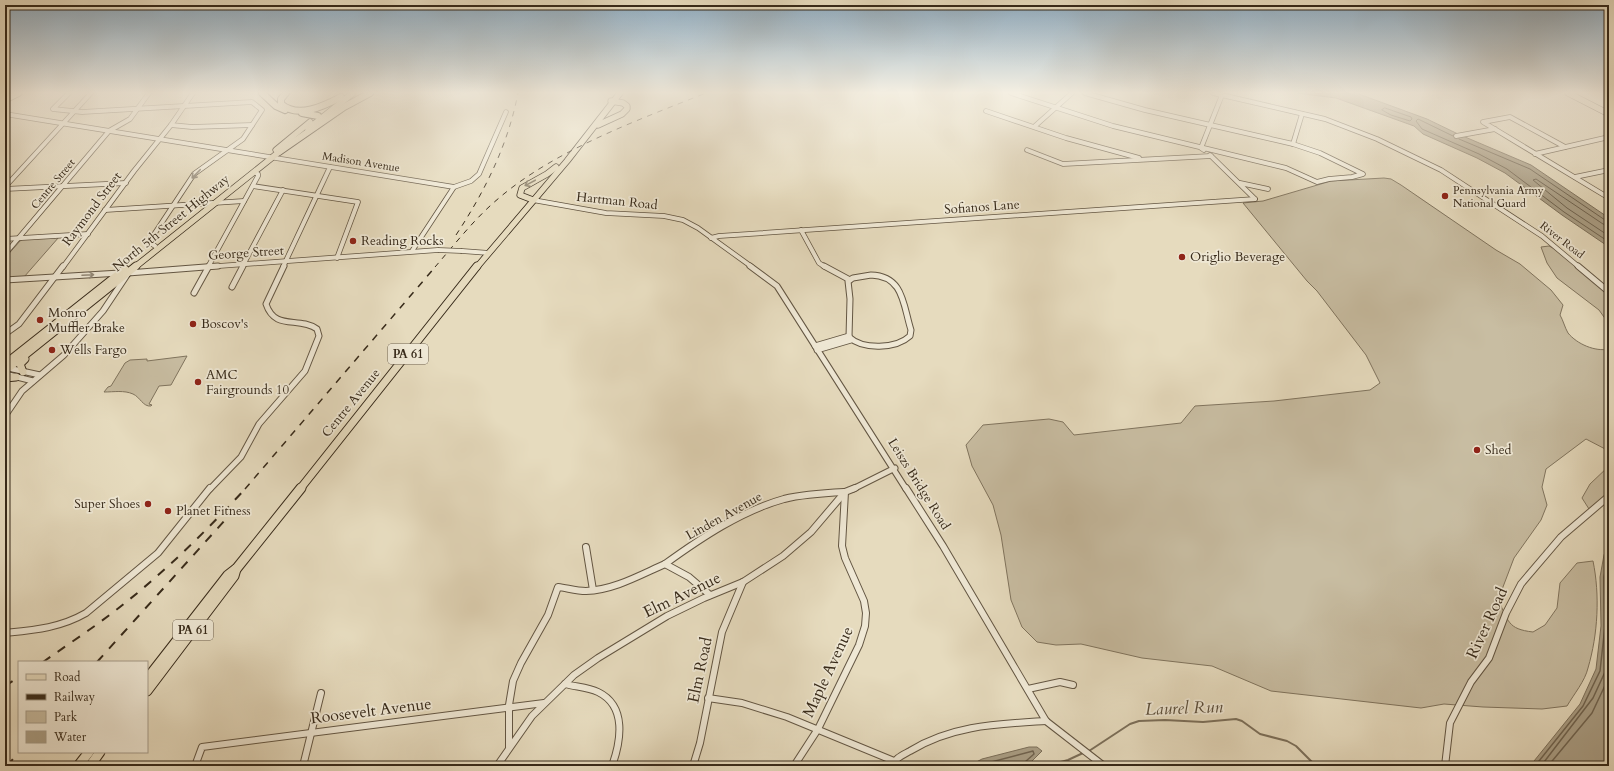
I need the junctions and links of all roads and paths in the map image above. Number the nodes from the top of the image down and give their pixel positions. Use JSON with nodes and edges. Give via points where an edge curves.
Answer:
{"nodes":[{"id":1,"x":58,"y":129,"type":"edge"},
{"id":2,"x":96,"y":129,"type":"edge"},
{"id":3,"x":113,"y":129,"type":"edge"},
{"id":4,"x":169,"y":129,"type":"edge"},
{"id":5,"x":249,"y":129,"type":"edge"},
{"id":6,"x":303,"y":129,"type":"edge"},
{"id":7,"x":308,"y":129,"type":"edge"},
{"id":8,"x":312,"y":129,"type":"edge"},
{"id":9,"x":499,"y":129,"type":"edge"},
{"id":10,"x":589,"y":129,"type":"edge"},
{"id":11,"x":593,"y":129,"type":"edge"},
{"id":12,"x":1043,"y":129,"type":"edge"},
{"id":13,"x":1125,"y":129,"type":"edge"},
{"id":14,"x":1208,"y":129,"type":"edge"},
{"id":15,"x":1227,"y":129,"type":"edge"},
{"id":16,"x":1298,"y":129,"type":"edge"},
{"id":17,"x":1351,"y":129,"type":"edge"},
{"id":18,"x":1495,"y":129,"type":"joint"},
{"id":19,"x":1532,"y":129,"type":"edge"},
{"id":20,"x":109,"y":131,"type":"junction"},
{"id":21,"x":1456,"y":136,"type":"dead end"},
{"id":22,"x":1609,"y":137,"type":"edge"},
{"id":23,"x":160,"y":140,"type":"junction"},
{"id":24,"x":1293,"y":144,"type":"junction"},
{"id":25,"x":1565,"y":147,"type":"junction"},
{"id":26,"x":1201,"y":148,"type":"junction"},
{"id":27,"x":227,"y":150,"type":"junction"},
{"id":28,"x":1027,"y":150,"type":"dead end"},
{"id":29,"x":279,"y":152,"type":"junction"},
{"id":30,"x":1535,"y":154,"type":"junction"},
{"id":31,"x":1211,"y":156,"type":"junction"},
{"id":32,"x":270,"y":157,"type":"junction"},
{"id":33,"x":1144,"y":159,"type":"junction"},
{"id":34,"x":330,"y":167,"type":"junction"},
{"id":35,"x":556,"y":167,"type":"junction"},
{"id":36,"x":1609,"y":170,"type":"edge"},
{"id":37,"x":254,"y":172,"type":"junction"},
{"id":38,"x":1574,"y":177,"type":"junction"},
{"id":39,"x":126,"y":183,"type":"junction"},
{"id":40,"x":1239,"y":183,"type":"junction"},
{"id":41,"x":62,"y":186,"type":"junction"},
{"id":42,"x":253,"y":186,"type":"junction"},
{"id":43,"x":454,"y":187,"type":"junction"},
{"id":44,"x":5,"y":188,"type":"edge"},
{"id":45,"x":283,"y":190,"type":"junction"},
{"id":46,"x":1268,"y":190,"type":"dead end"},
{"id":47,"x":317,"y":196,"type":"junction"},
{"id":48,"x":1609,"y":198,"type":"edge"},
{"id":49,"x":533,"y":200,"type":"junction"},
{"id":50,"x":244,"y":202,"type":"junction"},
{"id":51,"x":207,"y":204,"type":"junction"},
{"id":52,"x":215,"y":204,"type":"junction"},
{"id":53,"x":173,"y":206,"type":"junction"},
{"id":54,"x":105,"y":210,"type":"junction"},
{"id":55,"x":698,"y":228,"type":"joint"},
{"id":56,"x":801,"y":230,"type":"junction"},
{"id":57,"x":88,"y":234,"type":"junction"},
{"id":58,"x":19,"y":238,"type":"junction"},
{"id":59,"x":711,"y":238,"type":"junction"},
{"id":60,"x":5,"y":239,"type":"edge"},
{"id":61,"x":155,"y":246,"type":"junction"},
{"id":62,"x":412,"y":251,"type":"junction"},
{"id":63,"x":489,"y":253,"type":"junction"},
{"id":64,"x":5,"y":254,"type":"edge"},
{"id":65,"x":337,"y":258,"type":"junction"},
{"id":66,"x":285,"y":262,"type":"junction"},
{"id":67,"x":244,"y":264,"type":"junction"},
{"id":68,"x":209,"y":267,"type":"junction"},
{"id":69,"x":120,"y":273,"type":"junction"},
{"id":70,"x":129,"y":273,"type":"junction"},
{"id":71,"x":56,"y":277,"type":"junction"},
{"id":72,"x":5,"y":280,"type":"edge"},
{"id":73,"x":850,"y":280,"type":"junction"},
{"id":74,"x":232,"y":287,"type":"dead end"},
{"id":75,"x":1609,"y":292,"type":"edge"},
{"id":76,"x":194,"y":293,"type":"dead end"},
{"id":77,"x":5,"y":334,"type":"edge"},
{"id":78,"x":850,"y":338,"type":"junction"},
{"id":79,"x":816,"y":348,"type":"junction"},
{"id":80,"x":30,"y":352,"type":"junction"},
{"id":81,"x":6,"y":368,"type":"edge"},
{"id":82,"x":23,"y":372,"type":"junction"},
{"id":83,"x":40,"y":375,"type":"junction"},
{"id":84,"x":16,"y":377,"type":"junction"},
{"id":85,"x":5,"y":378,"type":"edge"},
{"id":86,"x":33,"y":381,"type":"junction"},
{"id":87,"x":5,"y":416,"type":"edge"},
{"id":88,"x":895,"y":468,"type":"junction"},
{"id":89,"x":845,"y":492,"type":"junction"},
{"id":90,"x":1609,"y":496,"type":"edge"},
{"id":91,"x":586,"y":547,"type":"dead end"},
{"id":92,"x":665,"y":564,"type":"junction"},
{"id":93,"x":236,"y":568,"type":"junction"},
{"id":94,"x":743,"y":582,"type":"junction"},
{"id":95,"x":593,"y":590,"type":"junction"},
{"id":96,"x":710,"y":595,"type":"junction"},
{"id":97,"x":5,"y":633,"type":"edge"},
{"id":98,"x":148,"y":678,"type":"edge"},
{"id":99,"x":565,"y":684,"type":"junction"},
{"id":100,"x":1073,"y":685,"type":"dead end"},
{"id":101,"x":1028,"y":689,"type":"junction"},
{"id":102,"x":148,"y":690,"type":"edge"},
{"id":103,"x":321,"y":693,"type":"dead end"},
{"id":104,"x":708,"y":698,"type":"junction"},
{"id":105,"x":544,"y":703,"type":"junction"},
{"id":106,"x":509,"y":707,"type":"junction"},
{"id":107,"x":1046,"y":721,"type":"junction"},
{"id":108,"x":818,"y":729,"type":"junction"},
{"id":109,"x":312,"y":732,"type":"junction"},
{"id":110,"x":509,"y":747,"type":"junction"},
{"id":111,"x":88,"y":753,"type":"edge"},
{"id":112,"x":99,"y":753,"type":"edge"},
{"id":113,"x":894,"y":764,"type":"edge"},
{"id":114,"x":1099,"y":765,"type":"edge"},
{"id":115,"x":78,"y":766,"type":"edge"},
{"id":116,"x":90,"y":766,"type":"edge"},
{"id":117,"x":195,"y":766,"type":"edge"},
{"id":118,"x":303,"y":766,"type":"edge"},
{"id":119,"x":497,"y":766,"type":"edge"},
{"id":120,"x":612,"y":766,"type":"edge"},
{"id":121,"x":693,"y":766,"type":"edge"},
{"id":122,"x":794,"y":766,"type":"edge"},
{"id":123,"x":1445,"y":766,"type":"edge"}],
"edges":[{"from":1,"to":44,"type":"street"},
{"from":2,"to":20,"type":"street","name":"Madison Avenue"},
{"from":3,"to":20,"type":"street","name":"Centre Street"},
{"from":4,"to":23,"type":"street","name":"Raymond Street"},
{"from":5,"to":27,"type":"street","via":[[243,138]]},
{"from":6,"to":32,"type":"main road","name":"North 5th Street Highway"},
{"from":7,"to":29,"type":"main road","name":"North 5th Street Highway"},
{"from":8,"to":29,"type":"highway"},
{"from":9,"to":43,"type":"street","via":[[480,174],[471,181]]},
{"from":10,"to":35,"type":"main road","name":"Centre Avenue","number":"PA 61"},
{"from":11,"to":49,"type":"main road","name":"Centre Avenue","number":"PA 61"},
{"from":12,"to":33,"type":"street"},
{"from":13,"to":26,"type":"street"},
{"from":14,"to":26,"type":"street"},
{"from":15,"to":24,"type":"street"},
{"from":16,"to":24,"type":"street"},
{"from":17,"to":75,"type":"street","name":"River Road","via":[[1441,170],[1542,236]]},
{"from":18,"to":21,"type":"street"},
{"from":18,"to":30,"type":"street"},
{"from":19,"to":25,"type":"street"},
{"from":20,"to":23,"type":"street","name":"Madison Avenue"},
{"from":20,"to":41,"type":"street","name":"Centre Street"},
{"from":22,"to":25,"type":"street"},
{"from":23,"to":27,"type":"street","name":"Madison Avenue"},
{"from":23,"to":39,"type":"street","name":"Raymond Street"},
{"from":24,"to":26,"type":"street","via":[[1320,153],[1363,174],[1317,182],[1290,169]]},
{"from":25,"to":30,"type":"street"},
{"from":26,"to":31,"type":"street"},
{"from":27,"to":32,"type":"street","name":"Madison Avenue"},
{"from":27,"to":53,"type":"street","one_way":true,"via":[[196,173]]},
{"from":28,"to":33,"type":"street","via":[[1052,162],[1063,164]]},
{"from":29,"to":32,"type":"main road","name":"North 5th Street Highway"},
{"from":30,"to":38,"type":"street"},
{"from":31,"to":33,"type":"street"},
{"from":31,"to":40,"type":"street"},
{"from":32,"to":34,"type":"street","name":"Madison Avenue"},
{"from":32,"to":37,"type":"main road","name":"North 5th Street Highway"},
{"from":32,"to":51,"type":"main road","name":"North 5th Street Highway"},
{"from":34,"to":43,"type":"street","name":"Madison Avenue"},
{"from":34,"to":47,"type":"street"},
{"from":35,"to":49,"type":"main road","name":"Centre Avenue","number":"PA 61"},
{"from":35,"to":49,"type":"main road","one_way":true,"via":[[521,190],[520,195]]},
{"from":36,"to":38,"type":"street"},
{"from":37,"to":42,"type":"street","via":[[259,175]]},
{"from":37,"to":52,"type":"main road","name":"North 5th Street Highway"},
{"from":38,"to":48,"type":"street"},
{"from":39,"to":41,"type":"street"},
{"from":39,"to":54,"type":"street","name":"Raymond Street"},
{"from":40,"to":46,"type":"street"},
{"from":40,"to":56,"type":"street","name":"Sofianos Lane","via":[[1255,199]]},
{"from":41,"to":44,"type":"street"},
{"from":41,"to":58,"type":"street","name":"Centre Street"},
{"from":42,"to":45,"type":"street"},
{"from":42,"to":50,"type":"street"},
{"from":43,"to":62,"type":"street"},
{"from":45,"to":47,"type":"street"},
{"from":45,"to":67,"type":"street"},
{"from":47,"to":65,"type":"street","via":[[358,202]]},
{"from":47,"to":66,"type":"street"},
{"from":49,"to":55,"type":"street","name":"Hartman Road","via":[[606,212],[670,217]]},
{"from":49,"to":63,"type":"main road","name":"Centre Avenue","number":"PA 61"},
{"from":50,"to":52,"type":"street"},
{"from":50,"to":68,"type":"street"},
{"from":51,"to":52,"type":"street"},
{"from":51,"to":53,"type":"street"},
{"from":51,"to":61,"type":"main road","name":"North 5th Street Highway"},
{"from":52,"to":70,"type":"main road","name":"North 5th Street Highway"},
{"from":53,"to":54,"type":"street"},
{"from":53,"to":61,"type":"street","via":[[149,242]]},
{"from":54,"to":57,"type":"street","name":"Raymond Street"},
{"from":55,"to":59,"type":"street","name":"Leiszs Bridge Road"},
{"from":56,"to":59,"type":"street","name":"Sofianos Lane"},
{"from":56,"to":73,"type":"street","via":[[819,263]]},
{"from":57,"to":58,"type":"street"},
{"from":57,"to":71,"type":"street","name":"Raymond Street"},
{"from":58,"to":60,"type":"street"},
{"from":58,"to":64,"type":"street","name":"Centre Street"},
{"from":59,"to":79,"type":"street","name":"Leiszs Bridge Road","via":[[777,286]]},
{"from":61,"to":69,"type":"main road","name":"North 5th Street Highway"},
{"from":62,"to":63,"type":"street","name":"George Street","bridge":true},
{"from":62,"to":65,"type":"street","name":"George Street"},
{"from":63,"to":93,"type":"main road","name":"Centre Avenue","number":"PA 61"},
{"from":65,"to":66,"type":"street","name":"George Street"},
{"from":66,"to":67,"type":"street","name":"George Street"},
{"from":66,"to":97,"type":"street","via":[[267,301],[267,310],[276,320],[308,324],[317,328],[320,336],[305,371],[259,424],[241,457],[211,487],[154,558],[86,613],[61,626]]},
{"from":67,"to":68,"type":"street","name":"George Street"},
{"from":67,"to":74,"type":"street"},
{"from":68,"to":70,"type":"street","name":"George Street"},
{"from":68,"to":76,"type":"street"},
{"from":69,"to":70,"type":"street","name":"George Street"},
{"from":71,"to":69,"type":"street","name":"George Street","one_way":true},
{"from":69,"to":81,"type":"main road","name":"North 5th Street Highway","via":[[16,356]]},
{"from":70,"to":80,"type":"main road","name":"North 5th Street Highway"},
{"from":70,"to":83,"type":"street","via":[[104,310],[64,355]]},
{"from":71,"to":72,"type":"street","name":"George Street"},
{"from":71,"to":77,"type":"street","name":"Raymond Street","via":[[22,320]]},
{"from":73,"to":78,"type":"street","via":[[847,286],[850,300]]},
{"from":73,"to":78,"type":"street","via":[[880,275],[896,283],[911,330],[910,336],[899,343],[871,345]]},
{"from":78,"to":79,"type":"street"},
{"from":79,"to":88,"type":"street","name":"Leiszs Bridge Road"},
{"from":80,"to":81,"type":"main road","name":"North 5th Street Highway"},
{"from":80,"to":82,"type":"main road","via":[[20,364]]},
{"from":81,"to":82,"type":"street"},
{"from":81,"to":84,"type":"street"},
{"from":82,"to":83,"type":"street"},
{"from":83,"to":86,"type":"street"},
{"from":84,"to":85,"type":"main road"},
{"from":84,"to":86,"type":"street"},
{"from":86,"to":87,"type":"street","via":[[19,395]]},
{"from":88,"to":89,"type":"street","name":"Elm Avenue"},
{"from":88,"to":101,"type":"street","name":"Leiszs Bridge Road"},
{"from":89,"to":92,"type":"street","name":"Linden Avenue","via":[[798,496],[765,505]]},
{"from":89,"to":94,"type":"street","name":"Elm Avenue","via":[[802,541]]},
{"from":89,"to":108,"type":"street","name":"Maple Avenue","via":[[842,546],[864,601],[865,626],[859,645]]},
{"from":90,"to":123,"type":"street","name":"River Road","via":[[1561,537],[1521,584],[1506,613],[1489,658],[1471,682],[1450,723]]},
{"from":91,"to":95,"type":"street"},
{"from":92,"to":95,"type":"street","name":"Linden Avenue","via":[[629,582]]},
{"from":92,"to":96,"type":"street","via":[[689,577]]},
{"from":93,"to":98,"type":"main road","name":"Centre Avenue","number":"PA 61"},
{"from":93,"to":102,"type":"main road","name":"Centre Avenue","number":"PA 61","via":[[234,576]]},
{"from":94,"to":96,"type":"street","name":"Elm Avenue"},
{"from":94,"to":104,"type":"street","name":"Elm Road","via":[[722,632]]},
{"from":95,"to":106,"type":"street","name":"Linden Avenue","via":[[558,588],[547,619],[516,673],[510,691]]},
{"from":96,"to":99,"type":"street","name":"Elm Avenue","via":[[657,621],[594,661]]},
{"from":99,"to":105,"type":"street","name":"Elm Avenue"},
{"from":99,"to":120,"type":"street","via":[[604,696],[618,713],[619,740]]},
{"from":100,"to":101,"type":"street","via":[[1060,682]]},
{"from":101,"to":107,"type":"street","name":"Leiszs Bridge Road"},
{"from":103,"to":109,"type":"street"},
{"from":104,"to":108,"type":"street","via":[[764,709]]},
{"from":104,"to":121,"type":"street","name":"Elm Road"},
{"from":105,"to":106,"type":"street","name":"Roosevelt Avenue"},
{"from":105,"to":110,"type":"street","name":"Elm Avenue"},
{"from":106,"to":109,"type":"street","name":"Roosevelt Avenue"},
{"from":106,"to":110,"type":"street"},
{"from":107,"to":113,"type":"street","via":[[989,724],[946,734],[920,745]]},
{"from":107,"to":114,"type":"street","name":"Leiszs Bridge Road"},
{"from":108,"to":113,"type":"street"},
{"from":108,"to":122,"type":"street","name":"Maple Avenue"},
{"from":109,"to":117,"type":"street","name":"Roosevelt Avenue","via":[[202,747]]},
{"from":109,"to":118,"type":"street"},
{"from":110,"to":119,"type":"street","name":"Elm Avenue"},
{"from":111,"to":115,"type":"main road"},
{"from":112,"to":116,"type":"main road"}]}
